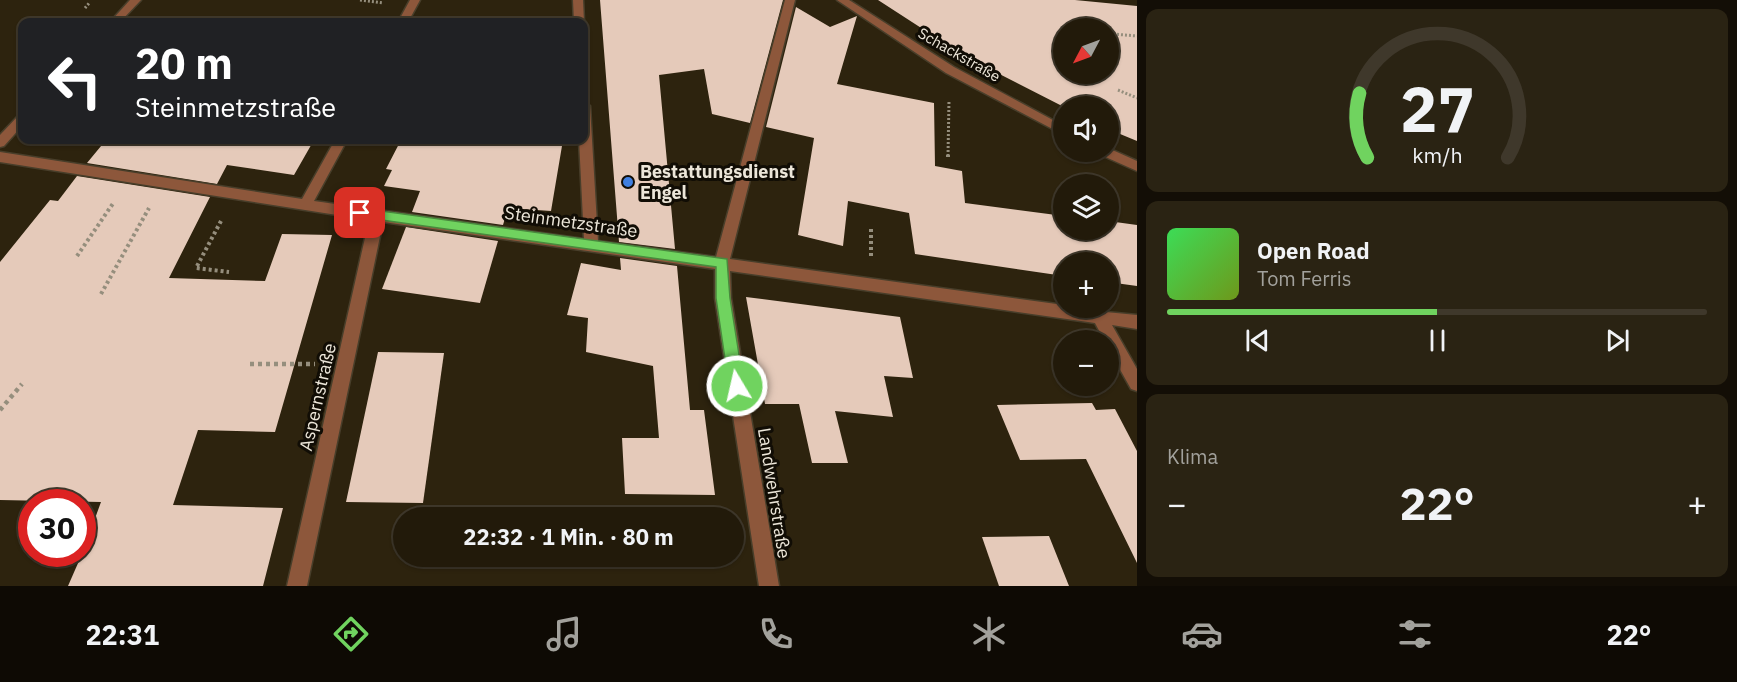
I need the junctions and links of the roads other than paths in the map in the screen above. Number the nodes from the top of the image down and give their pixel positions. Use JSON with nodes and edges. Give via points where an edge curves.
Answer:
{"nodes":[{"id":1,"x":136,"y":0,"type":"edge"},
{"id":2,"x":416,"y":0,"type":"edge"},
{"id":3,"x":578,"y":0,"type":"edge"},
{"id":4,"x":790,"y":0,"type":"edge"},
{"id":5,"x":842,"y":0,"type":"edge"},
{"id":6,"x":119,"y":18,"type":"edge"},
{"id":7,"x":405,"y":18,"type":"edge"},
{"id":8,"x":579,"y":18,"type":"edge"},
{"id":9,"x":18,"y":123,"type":"edge"},
{"id":10,"x":1053,"y":125,"type":"edge"},
{"id":11,"x":0,"y":143,"type":"edge"},
{"id":12,"x":338,"y":144,"type":"edge"},
{"id":13,"x":586,"y":144,"type":"edge"},
{"id":14,"x":0,"y":157,"type":"edge"},
{"id":15,"x":1119,"y":158,"type":"edge"},
{"id":16,"x":1137,"y":166,"type":"edge"},
{"id":17,"x":306,"y":204,"type":"junction"},
{"id":18,"x":377,"y":216,"type":"junction"},
{"id":19,"x":591,"y":245,"type":"junction"},
{"id":20,"x":722,"y":263,"type":"junction"},
{"id":21,"x":1053,"y":311,"type":"edge"},
{"id":22,"x":1100,"y":318,"type":"joint"},
{"id":23,"x":1137,"y":322,"type":"edge"},
{"id":24,"x":1137,"y":384,"type":"edge"},
{"id":25,"x":297,"y":586,"type":"edge"},
{"id":26,"x":769,"y":586,"type":"edge"}],
"edges":[{"from":1,"to":6,"type":"street"},
{"from":2,"to":7,"type":"street"},
{"from":3,"to":8,"type":"street"},
{"from":4,"to":20,"type":"street","name":"Landwehrstraße"},
{"from":5,"to":10,"type":"street","name":"Schackstraße","via":[[949,70]]},
{"from":9,"to":11,"type":"street"},
{"from":12,"to":17,"type":"street"},
{"from":13,"to":19,"type":"street"},
{"from":14,"to":17,"type":"street","name":"Steinmetzstraße"},
{"from":15,"to":16,"type":"street"},
{"from":17,"to":18,"type":"street","name":"Steinmetzstraße"},
{"from":18,"to":19,"type":"street","name":"Steinmetzstraße"},
{"from":18,"to":25,"type":"street","name":"Aspernstraße"},
{"from":19,"to":20,"type":"street","name":"Steinmetzstraße"},
{"from":20,"to":21,"type":"street","name":"Steinmetzstraße"},
{"from":20,"to":26,"type":"street","name":"Landwehrstraße","via":[[723,298]]},
{"from":22,"to":23,"type":"street","name":"Steinmetzstraße"},
{"from":22,"to":24,"type":"street"}]}
